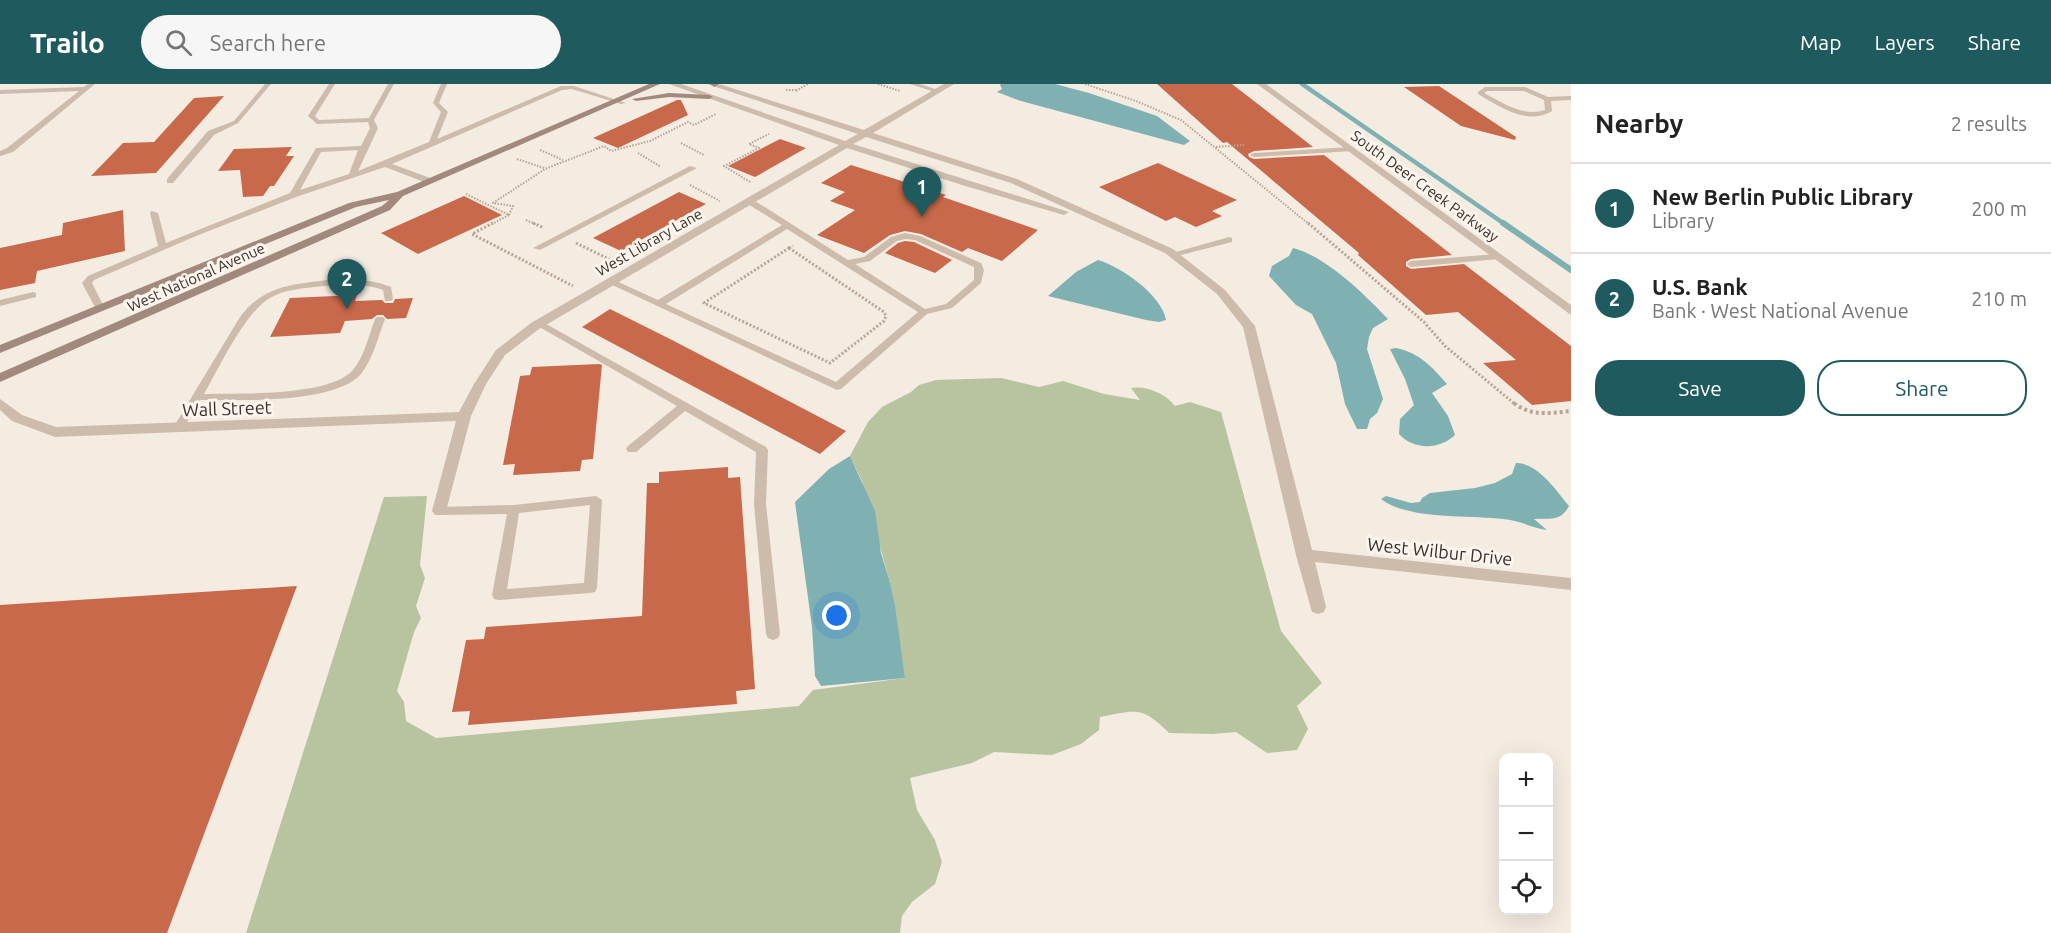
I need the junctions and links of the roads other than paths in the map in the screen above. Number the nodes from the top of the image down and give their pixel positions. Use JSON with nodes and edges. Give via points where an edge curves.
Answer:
{"nodes":[{"id":1,"x":268,"y":84,"type":"edge"},
{"id":2,"x":332,"y":84,"type":"edge"},
{"id":3,"x":391,"y":84,"type":"edge"},
{"id":4,"x":444,"y":84,"type":"edge"},
{"id":5,"x":656,"y":84,"type":"edge"},
{"id":6,"x":673,"y":84,"type":"edge"},
{"id":7,"x":713,"y":84,"type":"edge"},
{"id":8,"x":913,"y":84,"type":"edge"},
{"id":9,"x":950,"y":84,"type":"edge"},
{"id":10,"x":1261,"y":84,"type":"edge"},
{"id":11,"x":573,"y":86,"type":"edge"},
{"id":12,"x":89,"y":87,"type":"edge"},
{"id":13,"x":938,"y":91,"type":"junction"},
{"id":14,"x":0,"y":92,"type":"edge"},
{"id":15,"x":709,"y":97,"type":"junction"},
{"id":16,"x":1571,"y":98,"type":"edge"},
{"id":17,"x":1547,"y":99,"type":"junction"},
{"id":18,"x":620,"y":102,"type":"junction"},
{"id":19,"x":371,"y":120,"type":"junction"},
{"id":20,"x":866,"y":132,"type":"junction"},
{"id":21,"x":432,"y":142,"type":"junction"},
{"id":22,"x":843,"y":146,"type":"junction"},
{"id":23,"x":363,"y":148,"type":"junction"},
{"id":24,"x":1350,"y":149,"type":"junction"},
{"id":25,"x":0,"y":154,"type":"edge"},
{"id":26,"x":1254,"y":156,"type":"dead end"},
{"id":27,"x":385,"y":164,"type":"junction"},
{"id":28,"x":693,"y":168,"type":"dead end"},
{"id":29,"x":352,"y":175,"type":"junction"},
{"id":30,"x":170,"y":181,"type":"dead end"},
{"id":31,"x":430,"y":182,"type":"junction"},
{"id":32,"x":400,"y":194,"type":"junction"},
{"id":33,"x":293,"y":195,"type":"junction"},
{"id":34,"x":749,"y":201,"type":"junction"},
{"id":35,"x":154,"y":213,"type":"dead end"},
{"id":36,"x":1110,"y":224,"type":"junction"},
{"id":37,"x":788,"y":225,"type":"junction"},
{"id":38,"x":1229,"y":240,"type":"dead end"},
{"id":39,"x":163,"y":248,"type":"junction"},
{"id":40,"x":537,"y":248,"type":"dead end"},
{"id":41,"x":1173,"y":254,"type":"junction"},
{"id":42,"x":1496,"y":257,"type":"junction"},
{"id":43,"x":847,"y":263,"type":"junction"},
{"id":44,"x":1411,"y":264,"type":"dead end"},
{"id":45,"x":610,"y":282,"type":"junction"},
{"id":46,"x":33,"y":295,"type":"dead end"},
{"id":47,"x":388,"y":299,"type":"dead end"},
{"id":48,"x":0,"y":303,"type":"edge"},
{"id":49,"x":659,"y":304,"type":"junction"},
{"id":50,"x":99,"y":307,"type":"junction"},
{"id":51,"x":1571,"y":311,"type":"edge"},
{"id":52,"x":924,"y":312,"type":"junction"},
{"id":53,"x":380,"y":319,"type":"dead end"},
{"id":54,"x":539,"y":323,"type":"junction"},
{"id":55,"x":0,"y":349,"type":"edge"},
{"id":56,"x":0,"y":359,"type":"edge"},
{"id":57,"x":0,"y":378,"type":"edge"},
{"id":58,"x":197,"y":397,"type":"junction"},
{"id":59,"x":0,"y":403,"type":"edge"},
{"id":60,"x":684,"y":406,"type":"junction"},
{"id":61,"x":464,"y":416,"type":"junction"},
{"id":62,"x":178,"y":428,"type":"junction"},
{"id":63,"x":632,"y":449,"type":"dead end"},
{"id":64,"x":514,"y":509,"type":"junction"},
{"id":65,"x":440,"y":511,"type":"joint"},
{"id":66,"x":1304,"y":555,"type":"junction"},
{"id":67,"x":1571,"y":584,"type":"edge"},
{"id":68,"x":1318,"y":607,"type":"dead end"},
{"id":69,"x":772,"y":634,"type":"dead end"}],
"edges":[{"from":1,"to":30,"type":"lane","via":[[236,122],[211,133]]},
{"from":2,"to":19,"type":"lane","via":[[310,116],[317,122],[342,118]]},
{"from":3,"to":19,"type":"lane"},
{"from":4,"to":21,"type":"lane","via":[[436,103],[445,112]]},
{"from":5,"to":18,"type":"main road","name":"West National Avenue"},
{"from":6,"to":15,"type":"street"},
{"from":7,"to":20,"type":"street"},
{"from":8,"to":13,"type":"lane"},
{"from":9,"to":13,"type":"street","name":"West Library Lane"},
{"from":10,"to":24,"type":"street","name":"South Deer Creek Parkway"},
{"from":11,"to":18,"type":"lane"},
{"from":11,"to":21,"type":"lane"},
{"from":12,"to":14,"type":"lane"},
{"from":12,"to":25,"type":"lane"},
{"from":13,"to":20,"type":"street","name":"West Library Lane"},
{"from":15,"to":18,"type":"main road","via":[[657,95]]},
{"from":15,"to":22,"type":"street"},
{"from":16,"to":17,"type":"lane"},
{"from":17,"to":17,"type":"lane","via":[[1525,88],[1485,89],[1480,93],[1520,113],[1538,116],[1549,111]]},
{"from":18,"to":31,"type":"main road","name":"West National Avenue"},
{"from":19,"to":23,"type":"lane","via":[[374,128]]},
{"from":20,"to":22,"type":"street","name":"West Library Lane"},
{"from":20,"to":36,"type":"street","via":[[1014,181]]},
{"from":21,"to":27,"type":"lane"},
{"from":22,"to":34,"type":"street","name":"West Library Lane"},
{"from":22,"to":36,"type":"street","via":[[993,193]]},
{"from":23,"to":29,"type":"lane"},
{"from":23,"to":33,"type":"lane","via":[[319,150]]},
{"from":24,"to":26,"type":"lane"},
{"from":24,"to":42,"type":"street","name":"South Deer Creek Parkway"},
{"from":27,"to":29,"type":"lane"},
{"from":27,"to":31,"type":"lane"},
{"from":28,"to":40,"type":"lane"},
{"from":29,"to":33,"type":"lane"},
{"from":31,"to":32,"type":"main road","name":"West National Avenue"},
{"from":32,"to":50,"type":"main road","name":"West National Avenue","via":[[352,205]]},
{"from":32,"to":57,"type":"main road","name":"West National Avenue","via":[[386,208]]},
{"from":33,"to":39,"type":"lane"},
{"from":34,"to":37,"type":"lane"},
{"from":34,"to":45,"type":"street","name":"West Library Lane"},
{"from":35,"to":39,"type":"lane"},
{"from":36,"to":41,"type":"street"},
{"from":37,"to":43,"type":"lane"},
{"from":37,"to":49,"type":"lane"},
{"from":38,"to":41,"type":"lane"},
{"from":39,"to":50,"type":"lane","via":[[92,278],[87,283]]},
{"from":41,"to":66,"type":"street","via":[[1221,292],[1249,326]]},
{"from":42,"to":44,"type":"lane"},
{"from":42,"to":51,"type":"street","name":"South Deer Creek Parkway"},
{"from":43,"to":52,"type":"lane"},
{"from":43,"to":52,"type":"lane","via":[[867,259],[894,239],[905,236],[978,265],[978,281],[949,306]]},
{"from":45,"to":49,"type":"lane"},
{"from":45,"to":54,"type":"street","name":"West Library Lane"},
{"from":46,"to":48,"type":"lane"},
{"from":47,"to":58,"type":"lane","via":[[388,289],[381,285],[324,284],[271,294],[245,317]]},
{"from":49,"to":52,"type":"lane","via":[[837,387]]},
{"from":50,"to":55,"type":"main road","name":"West National Avenue"},
{"from":50,"to":56,"type":"main road","via":[[89,319]]},
{"from":53,"to":58,"type":"lane","via":[[357,373],[342,385],[320,392]]},
{"from":54,"to":60,"type":"lane"},
{"from":54,"to":61,"type":"street","name":"West Library Lane","via":[[501,353]]},
{"from":58,"to":62,"type":"lane"},
{"from":59,"to":62,"type":"street","name":"Wall Street","via":[[17,418],[55,432]]},
{"from":60,"to":63,"type":"lane"},
{"from":60,"to":69,"type":"lane","via":[[762,450],[760,504]]},
{"from":61,"to":62,"type":"street","name":"Wall Street"},
{"from":61,"to":65,"type":"street","name":"West Library Lane"},
{"from":64,"to":64,"type":"lane","via":[[596,500],[590,588],[499,595]]},
{"from":64,"to":65,"type":"lane"},
{"from":66,"to":67,"type":"street","name":"West Wilbur Drive"},
{"from":66,"to":68,"type":"street"}]}
